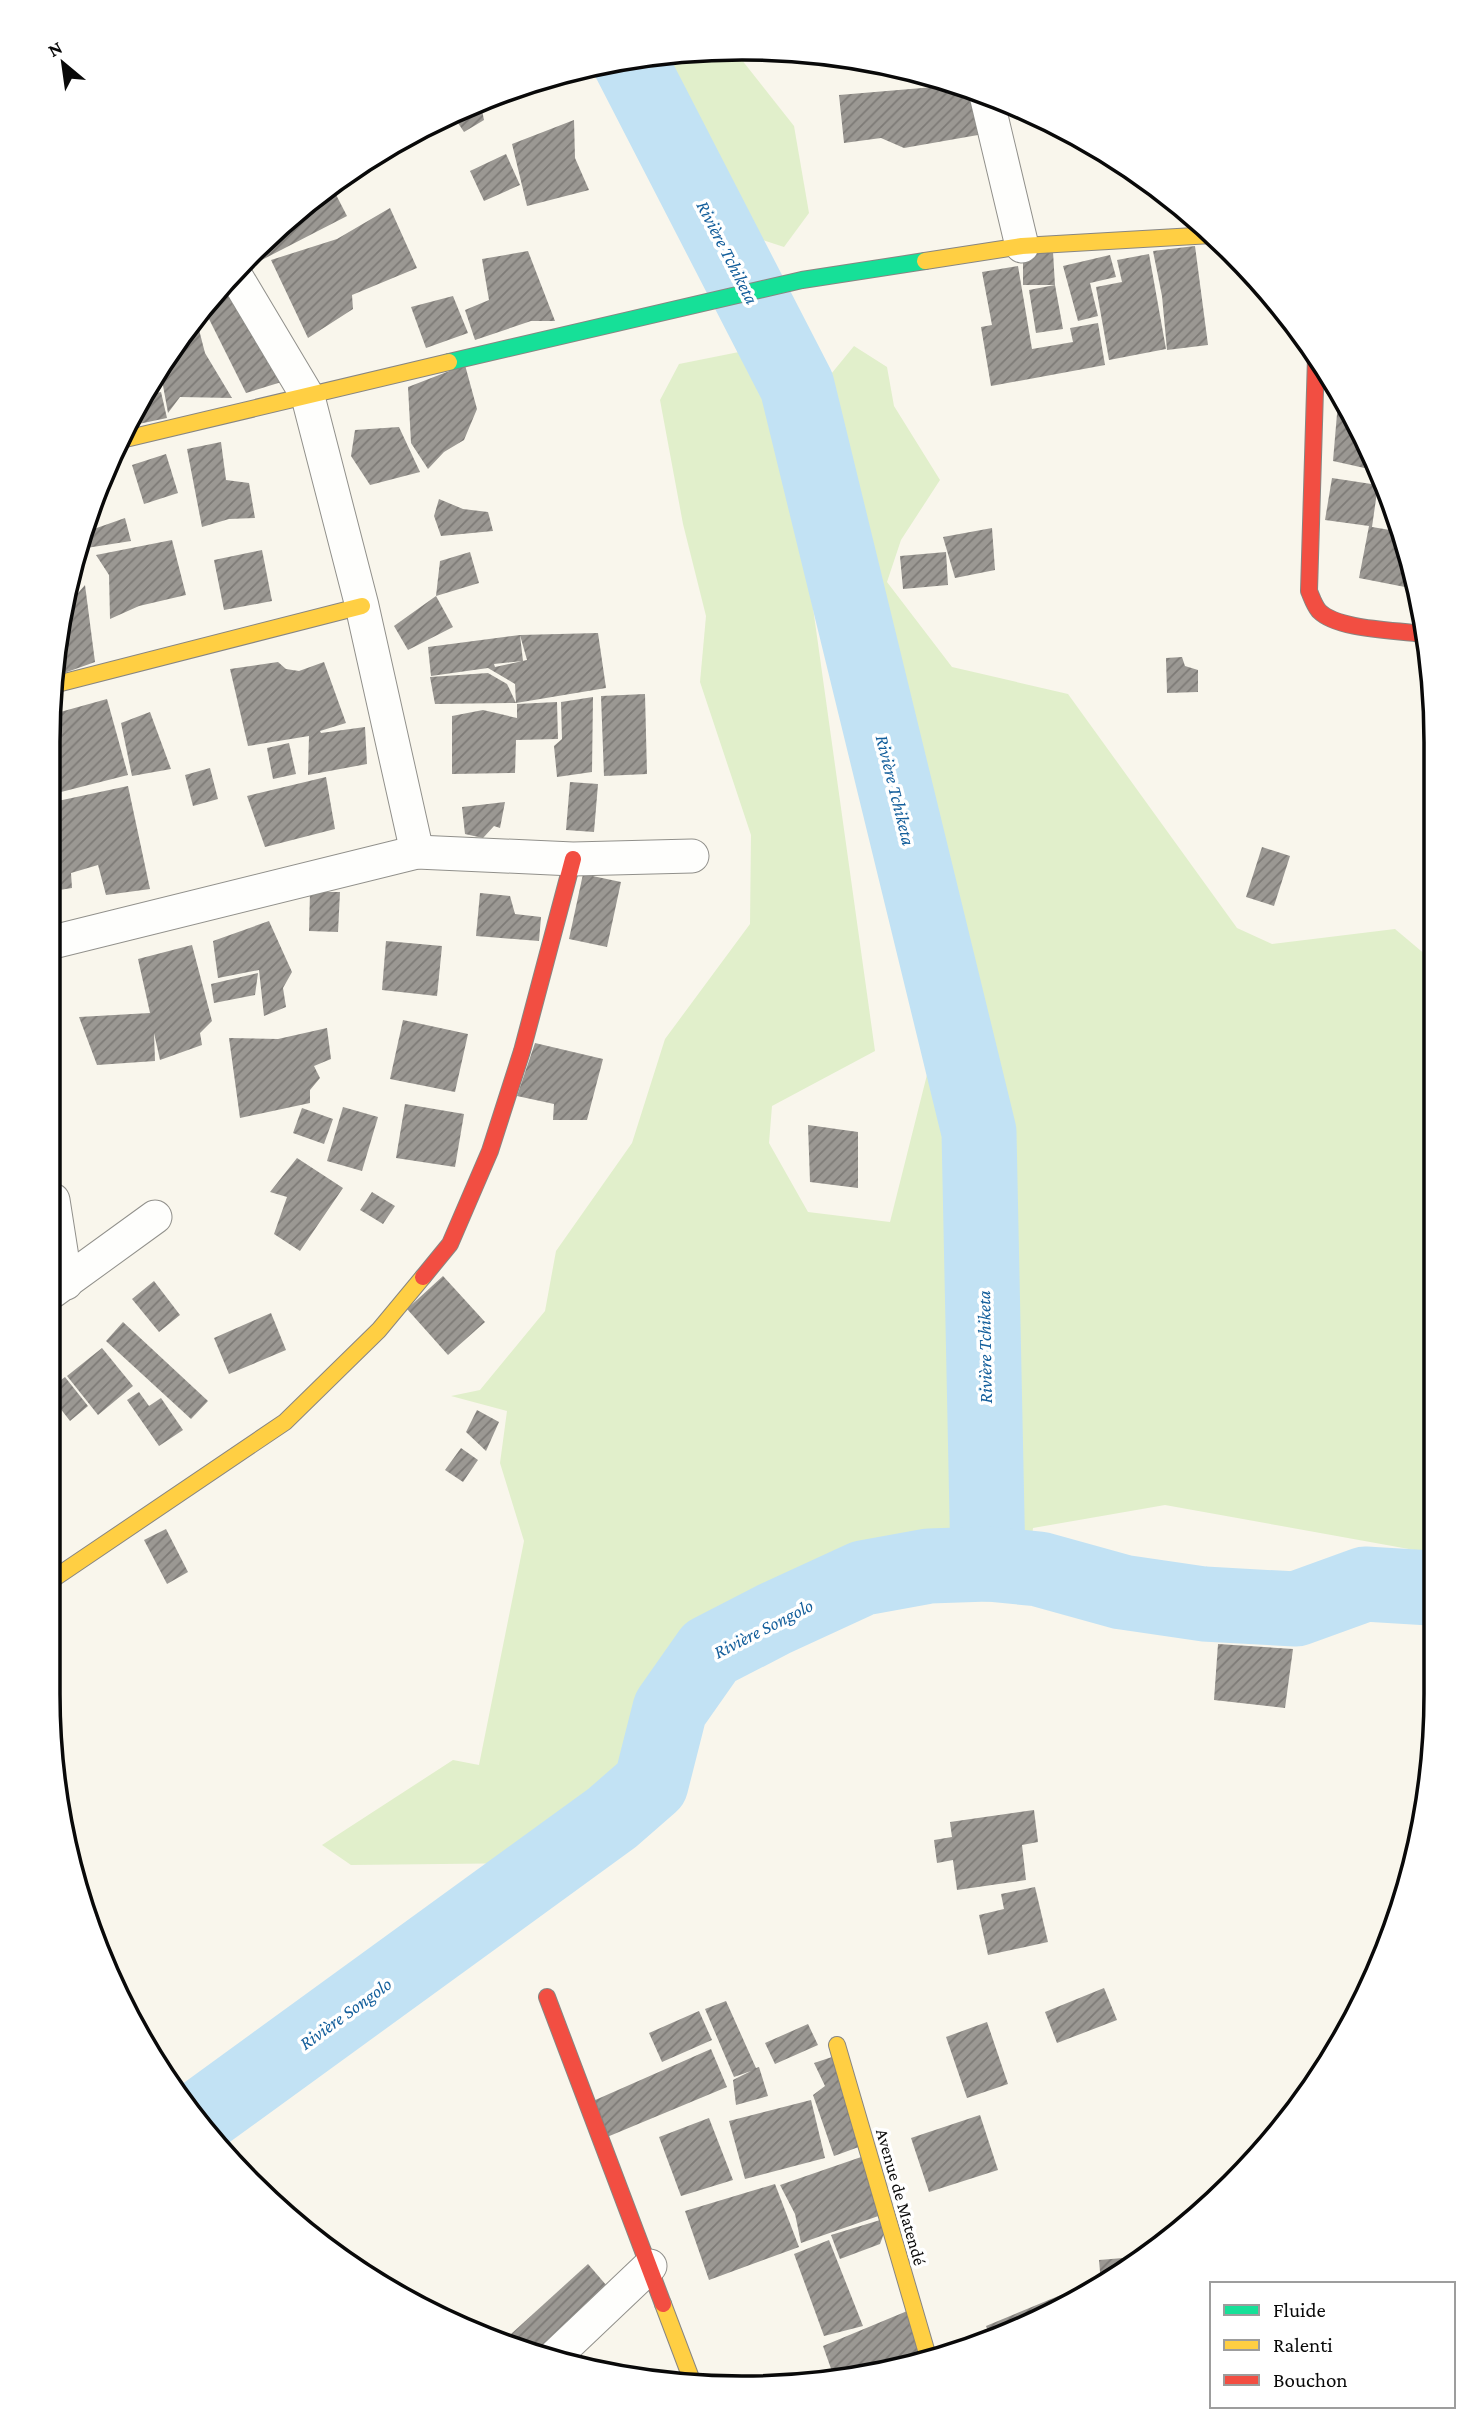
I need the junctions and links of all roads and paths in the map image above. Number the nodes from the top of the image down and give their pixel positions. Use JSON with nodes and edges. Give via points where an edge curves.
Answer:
{"nodes":[{"id":1,"x":989,"y":106,"type":"edge"},
{"id":2,"x":1198,"y":236,"type":"edge"},
{"id":3,"x":1022,"y":246,"type":"junction"},
{"id":4,"x":239,"y":281,"type":"edge"},
{"id":5,"x":1315,"y":374,"type":"edge"},
{"id":6,"x":308,"y":397,"type":"junction"},
{"id":7,"x":131,"y":438,"type":"edge"},
{"id":8,"x":362,"y":606,"type":"junction"},
{"id":9,"x":1415,"y":633,"type":"edge"},
{"id":10,"x":62,"y":683,"type":"edge"},
{"id":11,"x":417,"y":852,"type":"junction"},
{"id":12,"x":692,"y":856,"type":"dead end"},
{"id":13,"x":573,"y":859,"type":"junction"},
{"id":14,"x":60,"y":940,"type":"edge"},
{"id":15,"x":155,"y":1217,"type":"dead end"},
{"id":16,"x":60,"y":1287,"type":"edge"},
{"id":17,"x":60,"y":1574,"type":"edge"},
{"id":18,"x":547,"y":1997,"type":"dead end"},
{"id":19,"x":837,"y":2045,"type":"dead end"},
{"id":20,"x":650,"y":2266,"type":"junction"},
{"id":21,"x":560,"y":2351,"type":"edge"},
{"id":22,"x":926,"y":2351,"type":"edge"},
{"id":23,"x":690,"y":2374,"type":"edge"}],
"edges":[{"from":1,"to":3,"type":"street"},
{"from":2,"to":3,"type":"street"},
{"from":3,"to":6,"type":"street","via":[[802,280]]},
{"from":4,"to":6,"type":"street"},
{"from":5,"to":9,"type":"street","via":[[1309,591],[1325,616],[1348,624]]},
{"from":6,"to":7,"type":"street"},
{"from":6,"to":8,"type":"street"},
{"from":8,"to":10,"type":"street"},
{"from":8,"to":11,"type":"street"},
{"from":11,"to":13,"type":"street"},
{"from":11,"to":14,"type":"street"},
{"from":12,"to":13,"type":"street"},
{"from":13,"to":17,"type":"street","via":[[490,1151],[450,1244],[379,1330],[285,1422]]},
{"from":15,"to":16,"type":"street"},
{"from":18,"to":20,"type":"street"},
{"from":19,"to":22,"type":"street","name":"Avenue de Matendé"},
{"from":20,"to":21,"type":"street"},
{"from":20,"to":23,"type":"street"}]}
